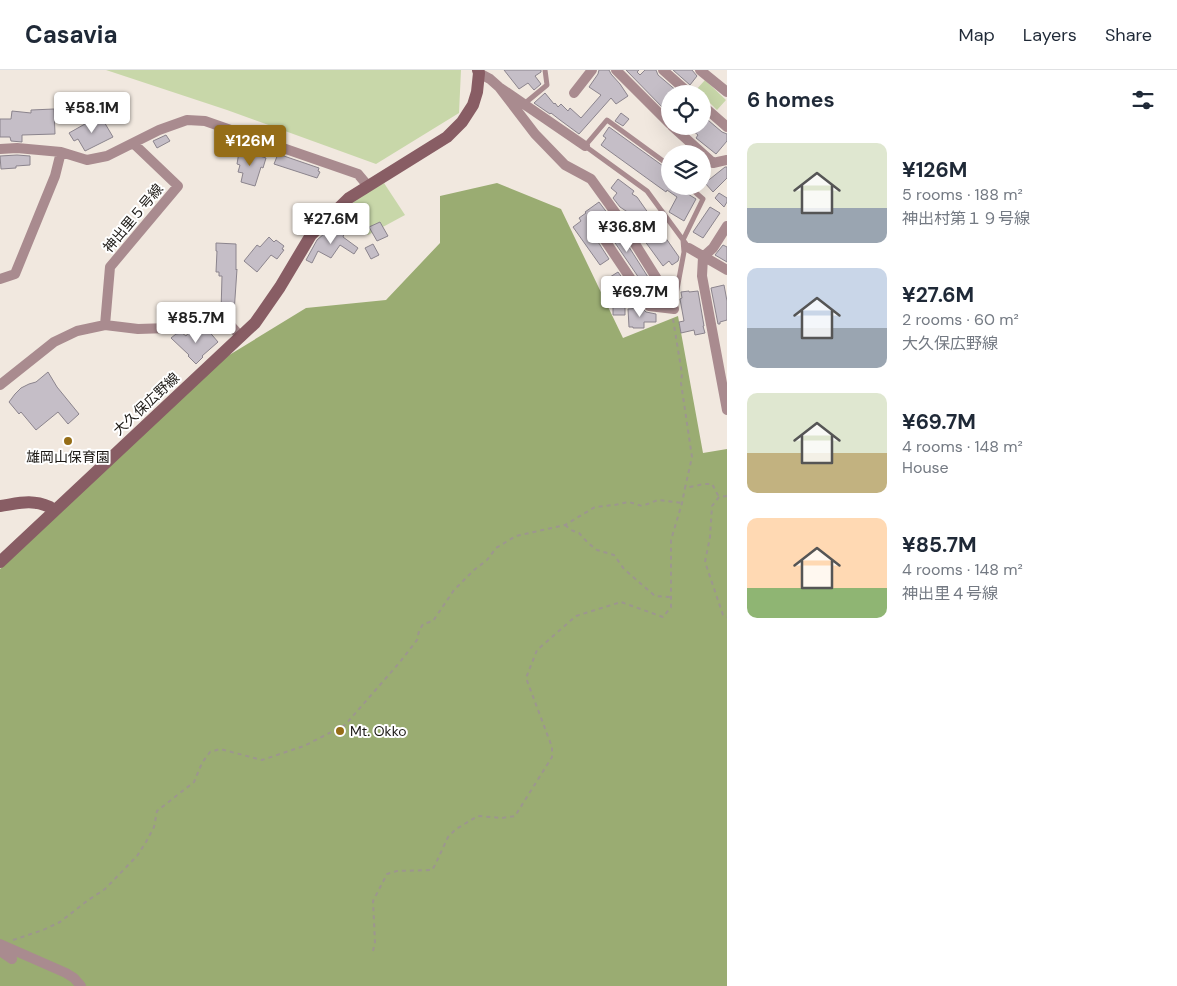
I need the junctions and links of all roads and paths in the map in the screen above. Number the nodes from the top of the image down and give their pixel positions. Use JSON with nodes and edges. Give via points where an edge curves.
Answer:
{"nodes":[{"id":1,"x":545,"y":70,"type":"edge"},
{"id":2,"x":592,"y":70,"type":"edge"},
{"id":3,"x":616,"y":70,"type":"edge"},
{"id":4,"x":663,"y":70,"type":"edge"},
{"id":5,"x":700,"y":70,"type":"edge"},
{"id":6,"x":478,"y":71,"type":"edge"},
{"id":7,"x":680,"y":85,"type":"edge"},
{"id":8,"x":500,"y":88,"type":"junction"},
{"id":9,"x":727,"y":92,"type":"edge"},
{"id":10,"x":574,"y":93,"type":"dead end"},
{"id":11,"x":524,"y":104,"type":"junction"},
{"id":12,"x":711,"y":113,"type":"edge"},
{"id":13,"x":661,"y":115,"type":"edge"},
{"id":14,"x":727,"y":127,"type":"edge"},
{"id":15,"x":682,"y":135,"type":"edge"},
{"id":16,"x":133,"y":143,"type":"junction"},
{"id":17,"x":585,"y":146,"type":"junction"},
{"id":18,"x":0,"y":149,"type":"edge"},
{"id":19,"x":61,"y":152,"type":"junction"},
{"id":20,"x":661,"y":159,"type":"edge"},
{"id":21,"x":727,"y":160,"type":"edge"},
{"id":22,"x":368,"y":186,"type":"junction"},
{"id":23,"x":698,"y":195,"type":"edge"},
{"id":24,"x":617,"y":216,"type":"junction"},
{"id":25,"x":727,"y":226,"type":"edge"},
{"id":26,"x":686,"y":244,"type":"junction"},
{"id":27,"x":703,"y":257,"type":"junction"},
{"id":28,"x":727,"y":270,"type":"edge"},
{"id":29,"x":0,"y":279,"type":"edge"},
{"id":30,"x":674,"y":309,"type":"junction"},
{"id":31,"x":105,"y":325,"type":"junction"},
{"id":32,"x":241,"y":337,"type":"junction"},
{"id":33,"x":0,"y":385,"type":"edge"},
{"id":34,"x":727,"y":410,"type":"edge"},
{"id":35,"x":685,"y":488,"type":"junction"},
{"id":36,"x":727,"y":496,"type":"edge"},
{"id":37,"x":719,"y":497,"type":"junction"},
{"id":38,"x":682,"y":504,"type":"junction"},
{"id":39,"x":0,"y":506,"type":"edge"},
{"id":40,"x":54,"y":508,"type":"junction"},
{"id":41,"x":565,"y":525,"type":"junction"},
{"id":42,"x":0,"y":562,"type":"edge"},
{"id":43,"x":671,"y":597,"type":"junction"},
{"id":44,"x":727,"y":617,"type":"edge"},
{"id":45,"x":1,"y":947,"type":"edge"},
{"id":46,"x":373,"y":951,"type":"dead end"},
{"id":47,"x":12,"y":959,"type":"dead end"},
{"id":48,"x":81,"y":986,"type":"edge"}],
"edges":[{"from":1,"to":11,"type":"lane","via":[[547,85]]},
{"from":2,"to":10,"type":"street"},
{"from":3,"to":13,"type":"street"},
{"from":4,"to":7,"type":"street"},
{"from":5,"to":9,"type":"street"},
{"from":6,"to":8,"type":"street"},
{"from":6,"to":22,"type":"street","name":"大久保広野線","via":[[473,105],[462,122],[447,137]]},
{"from":8,"to":11,"type":"street"},
{"from":8,"to":24,"type":"street","via":[[535,134],[565,165],[591,178]]},
{"from":11,"to":17,"type":"street"},
{"from":12,"to":14,"type":"street"},
{"from":15,"to":21,"type":"street","via":[[713,163]]},
{"from":16,"to":19,"type":"street","via":[[107,156],[86,160]]},
{"from":16,"to":22,"type":"street","via":[[187,120],[205,121],[358,174]]},
{"from":16,"to":31,"type":"street","name":"神出里５号線","via":[[178,186],[110,267]]},
{"from":17,"to":20,"type":"lane","via":[[607,120]]},
{"from":17,"to":26,"type":"lane","via":[[646,191]]},
{"from":18,"to":19,"type":"street"},
{"from":19,"to":29,"type":"street","via":[[55,176],[15,274]]},
{"from":22,"to":32,"type":"street","name":"大久保広野線","via":[[349,198],[311,235],[280,287]]},
{"from":23,"to":26,"type":"lane","via":[[703,199]]},
{"from":24,"to":30,"type":"street"},
{"from":24,"to":30,"type":"street","via":[[598,230],[649,306]]},
{"from":25,"to":27,"type":"street"},
{"from":26,"to":27,"type":"street"},
{"from":26,"to":30,"type":"lane"},
{"from":27,"to":28,"type":"street"},
{"from":27,"to":34,"type":"street","via":[[702,276]]},
{"from":30,"to":35,"type":"path","via":[[672,320],[692,457]]},
{"from":31,"to":32,"type":"street","via":[[169,328],[224,318]]},
{"from":31,"to":33,"type":"street","via":[[77,331],[54,342]]},
{"from":32,"to":40,"type":"street","name":"大久保広野線"},
{"from":35,"to":37,"type":"path","via":[[712,484]]},
{"from":35,"to":38,"type":"path"},
{"from":36,"to":37,"type":"path"},
{"from":37,"to":44,"type":"path","via":[[712,506],[704,562],[723,615]]},
{"from":38,"to":41,"type":"path","via":[[658,500],[642,506],[629,502],[595,507]]},
{"from":38,"to":43,"type":"path","via":[[670,540]]},
{"from":39,"to":40,"type":"street","via":[[24,502]]},
{"from":40,"to":42,"type":"street","name":"大久保広野線"},
{"from":41,"to":43,"type":"path","via":[[580,532],[597,550],[614,555],[624,569],[655,596]]},
{"from":41,"to":45,"type":"path","via":[[516,536],[496,548],[454,590],[433,621],[423,624],[417,640],[345,725],[304,746],[262,760],[220,749],[210,752],[194,782],[157,811],[154,827],[142,849],[105,889],[60,922]]},
{"from":43,"to":46,"type":"path","via":[[671,607],[662,617],[621,602],[576,616],[537,650],[526,678],[552,747],[552,757],[515,816],[478,816],[448,837],[432,870],[387,874],[373,901]]},
{"from":45,"to":47,"type":"street"},
{"from":45,"to":48,"type":"street","via":[[66,973]]}]}
